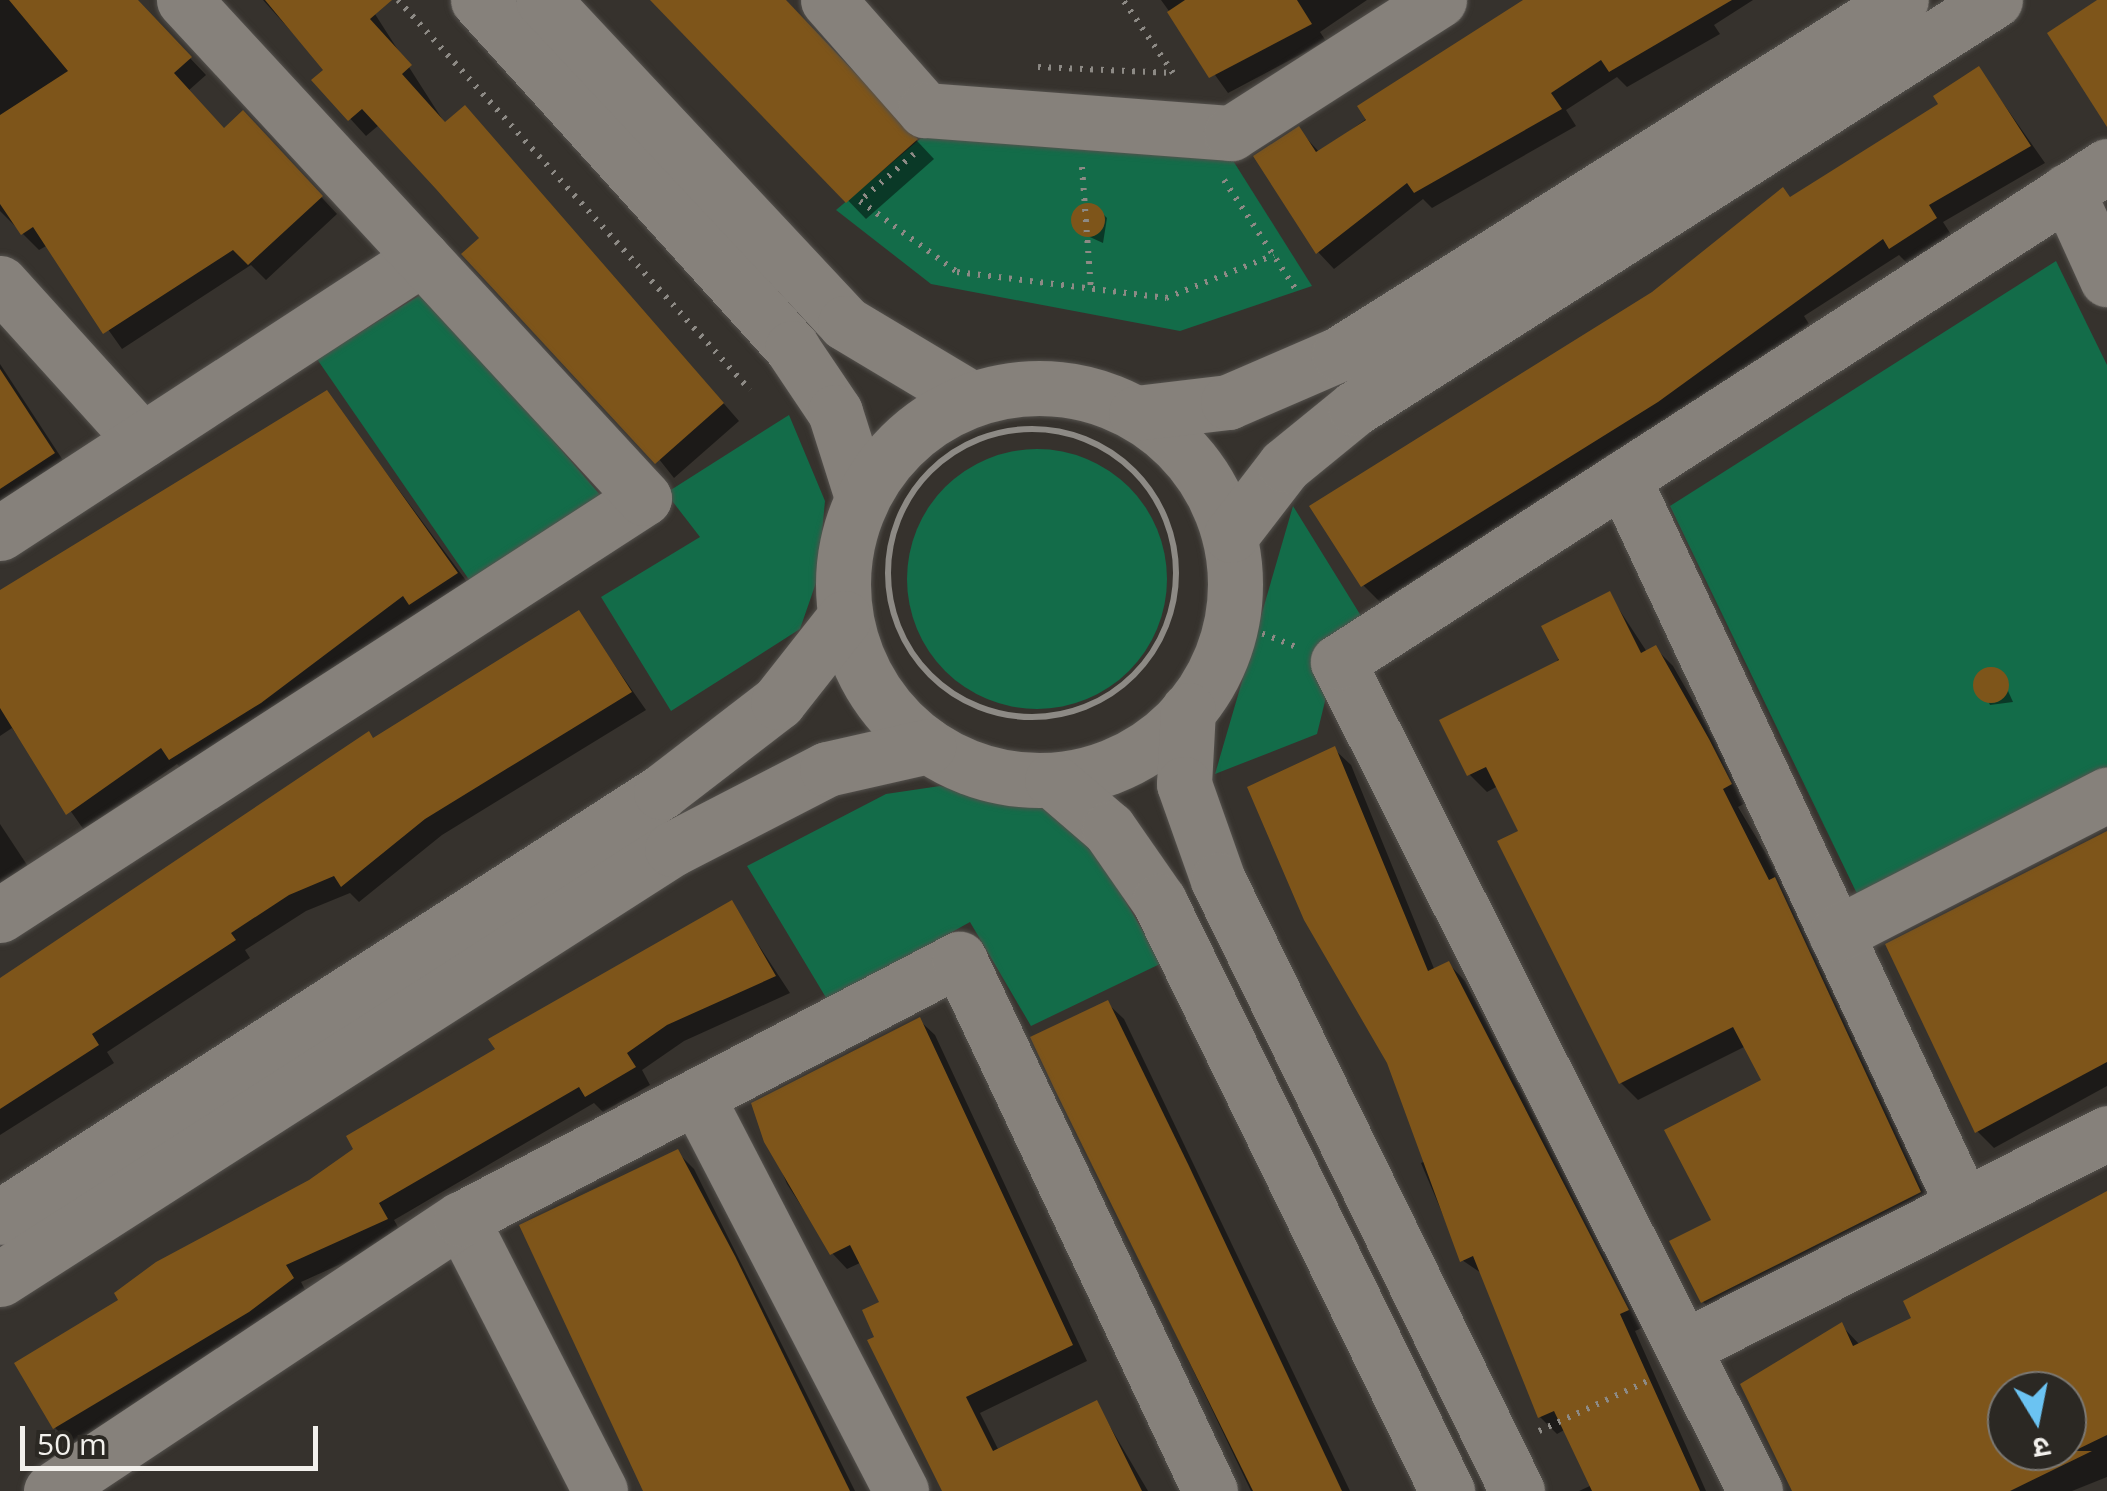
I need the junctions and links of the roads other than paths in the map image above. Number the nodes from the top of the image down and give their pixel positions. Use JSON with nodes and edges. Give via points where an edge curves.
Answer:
{"nodes":[{"id":1,"x":184,"y":0,"type":"edge"},
{"id":2,"x":478,"y":0,"type":"edge"},
{"id":3,"x":542,"y":0,"type":"edge"},
{"id":4,"x":1439,"y":0,"type":"edge"},
{"id":5,"x":1901,"y":0,"type":"edge"},
{"id":6,"x":1995,"y":0,"type":"edge"},
{"id":7,"x":853,"y":8,"type":"edge"},
{"id":8,"x":2087,"y":179,"type":"edge"},
{"id":9,"x":422,"y":258,"type":"junction"},
{"id":10,"x":2107,"y":279,"type":"edge"},
{"id":11,"x":0,"y":283,"type":"edge"},
{"id":12,"x":972,"y":399,"type":"junction"},
{"id":13,"x":1136,"y":413,"type":"junction"},
{"id":14,"x":142,"y":440,"type":"junction"},
{"id":15,"x":1623,"y":478,"type":"junction"},
{"id":16,"x":862,"y":498,"type":"junction"},
{"id":17,"x":0,"y":532,"type":"edge"},
{"id":18,"x":1230,"y":535,"type":"junction"},
{"id":19,"x":844,"y":618,"type":"junction"},
{"id":20,"x":1188,"y":710,"type":"junction"},
{"id":21,"x":928,"y":746,"type":"junction"},
{"id":22,"x":1052,"y":780,"type":"junction"},
{"id":23,"x":2107,"y":794,"type":"edge"},
{"id":24,"x":0,"y":915,"type":"edge"},
{"id":25,"x":1836,"y":934,"type":"junction"},
{"id":26,"x":698,"y":1101,"type":"junction"},
{"id":27,"x":2107,"y":1134,"type":"edge"},
{"id":28,"x":1963,"y":1204,"type":"junction"},
{"id":29,"x":0,"y":1217,"type":"edge"},
{"id":30,"x":462,"y":1219,"type":"junction"},
{"id":31,"x":0,"y":1279,"type":"edge"},
{"id":32,"x":1689,"y":1353,"type":"junction"},
{"id":33,"x":50,"y":1491,"type":"edge"},
{"id":34,"x":600,"y":1491,"type":"edge"},
{"id":35,"x":901,"y":1491,"type":"edge"},
{"id":36,"x":1210,"y":1491,"type":"edge"},
{"id":37,"x":1448,"y":1491,"type":"edge"},
{"id":38,"x":1516,"y":1491,"type":"edge"},
{"id":39,"x":1754,"y":1491,"type":"edge"}],
"edges":[{"from":1,"to":9,"type":"street"},
{"from":2,"to":16,"type":"street","via":[[792,348],[835,412]]},
{"from":3,"to":12,"type":"street","via":[[845,323]]},
{"from":4,"to":7,"type":"street","via":[[1231,133],[925,110]]},
{"from":5,"to":13,"type":"street","via":[[1339,354],[1228,402]]},
{"from":6,"to":18,"type":"street","via":[[1355,408],[1285,466]]},
{"from":8,"to":10,"type":"street"},
{"from":8,"to":15,"type":"street"},
{"from":9,"to":14,"type":"street"},
{"from":9,"to":24,"type":"street","via":[[644,498]]},
{"from":11,"to":14,"type":"street"},
{"from":12,"to":13,"type":"street","via":[[1054,388]]},
{"from":12,"to":16,"type":"street","via":[[914,432]]},
{"from":13,"to":18,"type":"street","via":[[1202,473]]},
{"from":14,"to":17,"type":"street"},
{"from":15,"to":25,"type":"street"},
{"from":15,"to":32,"type":"street","via":[[1338,662]]},
{"from":16,"to":19,"type":"street","via":[[847,536]]},
{"from":18,"to":20,"type":"street","via":[[1233,622],[1212,679]]},
{"from":19,"to":21,"type":"street","via":[[871,689]]},
{"from":19,"to":29,"type":"street","via":[[778,702],[661,792]]},
{"from":20,"to":22,"type":"street","via":[[1121,763]]},
{"from":20,"to":38,"type":"street","via":[[1184,784],[1218,880]]},
{"from":21,"to":22,"type":"street","via":[[994,776]]},
{"from":21,"to":31,"type":"street","via":[[827,768],[672,849]]},
{"from":22,"to":37,"type":"street","via":[[1109,829],[1160,901]]},
{"from":23,"to":25,"type":"street"},
{"from":25,"to":28,"type":"street"},
{"from":26,"to":30,"type":"street"},
{"from":26,"to":35,"type":"street"},
{"from":26,"to":36,"type":"street","via":[[958,959]]},
{"from":27,"to":28,"type":"street"},
{"from":28,"to":32,"type":"street"},
{"from":30,"to":33,"type":"street"},
{"from":30,"to":34,"type":"street"},
{"from":32,"to":39,"type":"street"}]}
